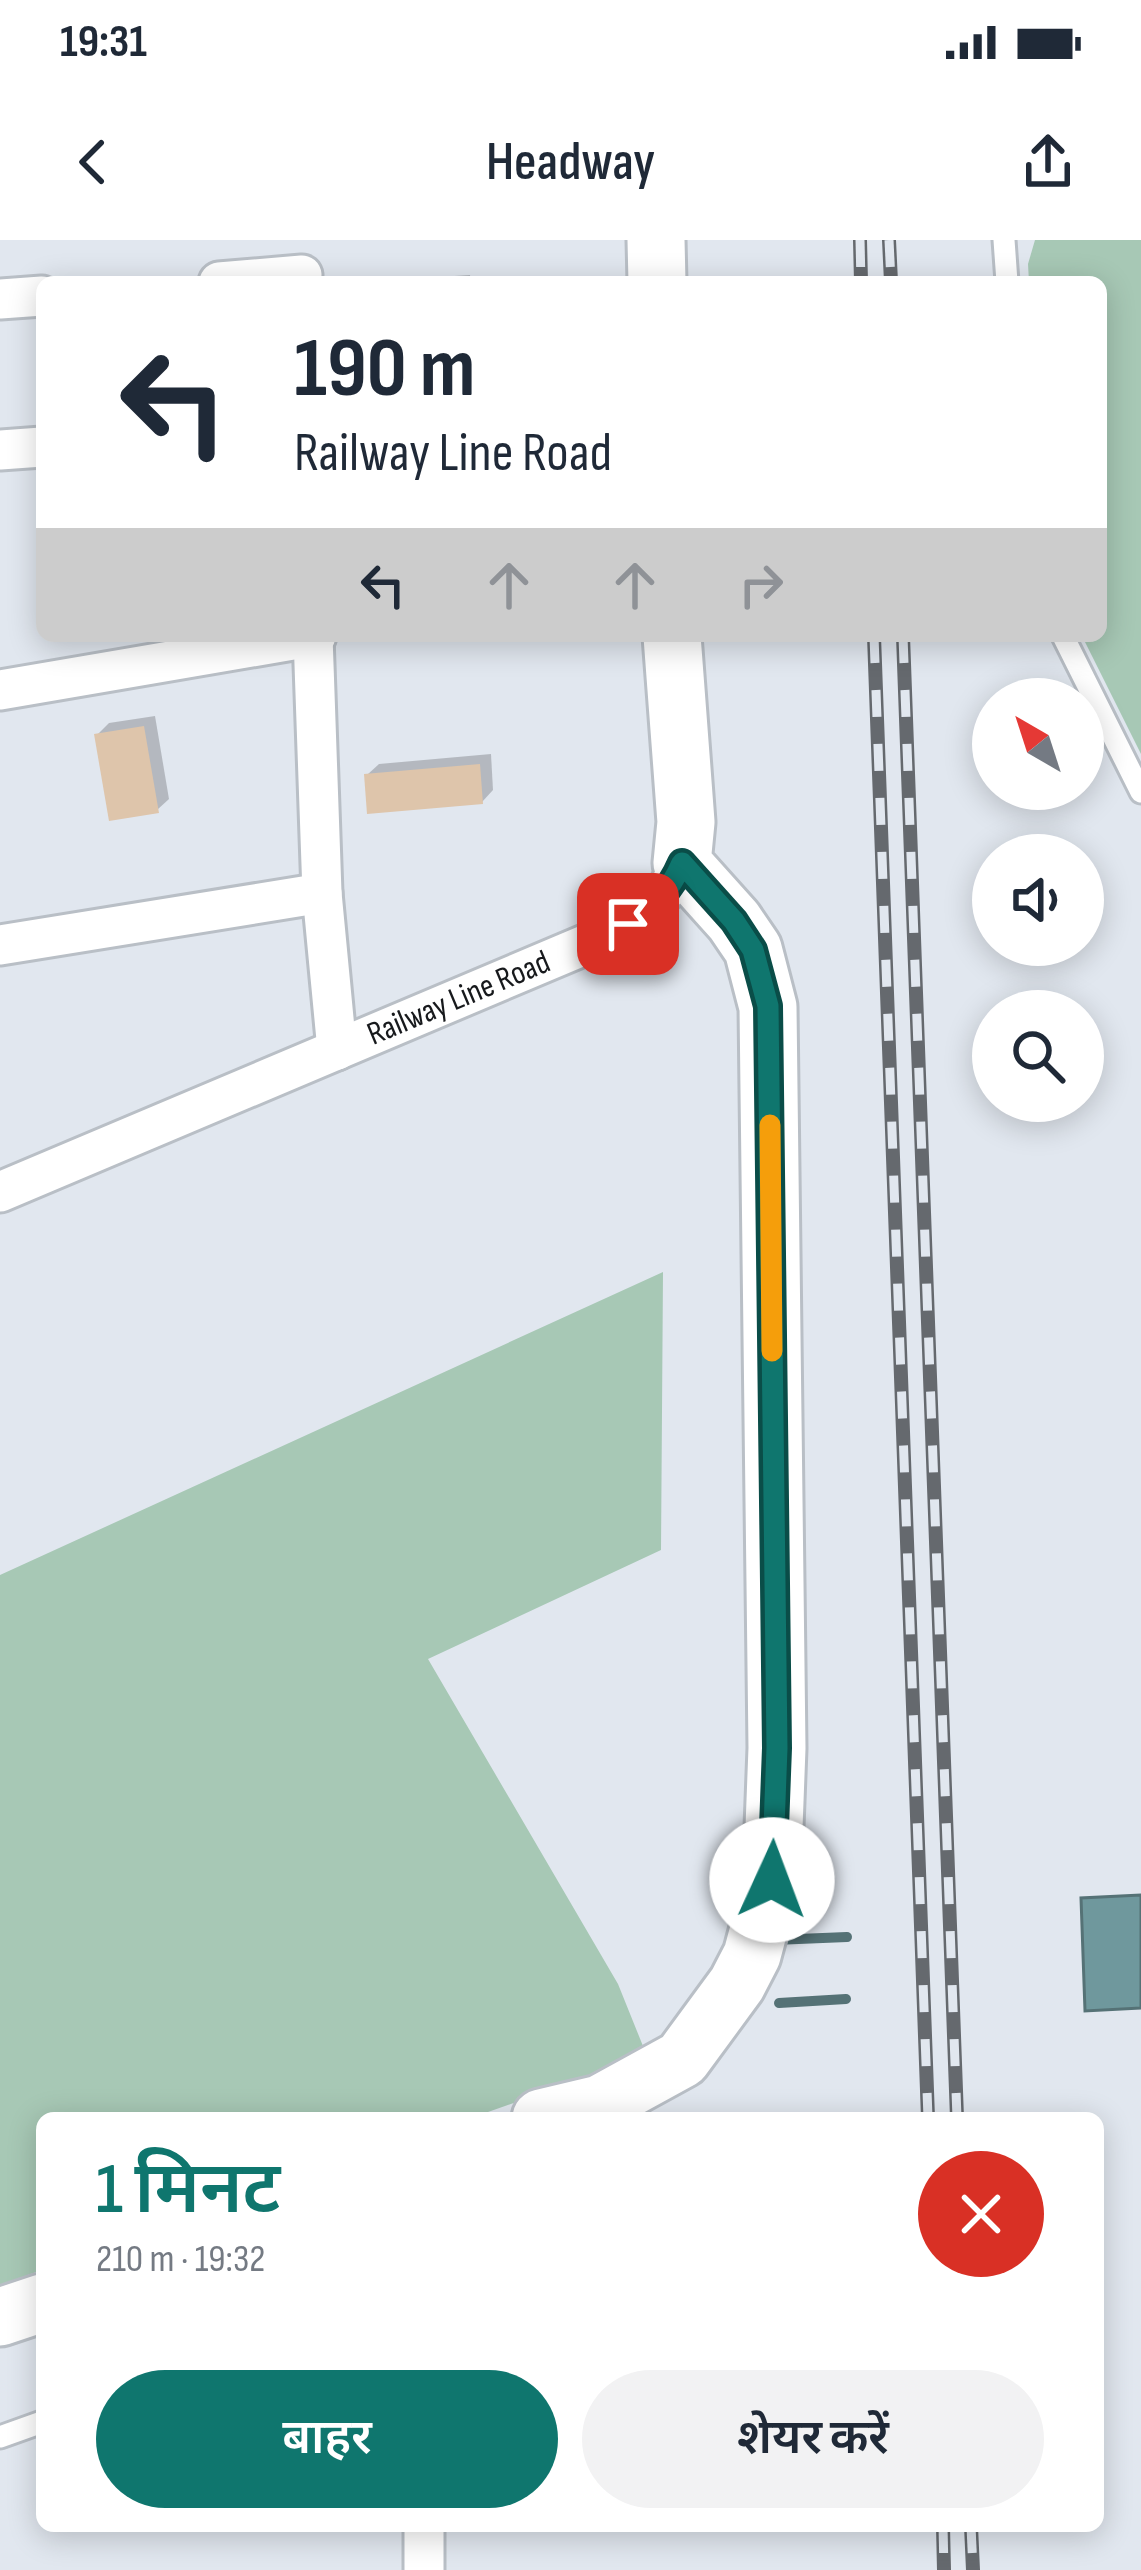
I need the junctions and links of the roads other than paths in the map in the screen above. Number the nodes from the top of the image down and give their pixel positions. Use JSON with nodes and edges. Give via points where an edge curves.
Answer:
{"nodes":[{"id":1,"x":656,"y":240,"type":"edge"},
{"id":2,"x":1004,"y":240,"type":"edge"},
{"id":3,"x":302,"y":266,"type":"edge"},
{"id":4,"x":250,"y":276,"type":"edge"},
{"id":5,"x":657,"y":276,"type":"edge"},
{"id":6,"x":1006,"y":276,"type":"edge"},
{"id":7,"x":36,"y":296,"type":"edge"},
{"id":8,"x":0,"y":299,"type":"edge"},
{"id":9,"x":36,"y":447,"type":"edge"},
{"id":10,"x":0,"y":450,"type":"edge"},
{"id":11,"x":279,"y":642,"type":"edge"},
{"id":12,"x":314,"y":642,"type":"edge"},
{"id":13,"x":672,"y":642,"type":"edge"},
{"id":14,"x":1066,"y":642,"type":"edge"},
{"id":15,"x":0,"y":690,"type":"edge"},
{"id":16,"x":1141,"y":792,"type":"edge"},
{"id":17,"x":682,"y":863,"type":"junction"},
{"id":18,"x":322,"y":893,"type":"junction"},
{"id":19,"x":0,"y":945,"type":"edge"},
{"id":20,"x":338,"y":1050,"type":"junction"},
{"id":21,"x":0,"y":1192,"type":"edge"},
{"id":22,"x":594,"y":2111,"type":"edge"},
{"id":23,"x":36,"y":2304,"type":"edge"},
{"id":24,"x":0,"y":2317,"type":"edge"},
{"id":25,"x":36,"y":2424,"type":"edge"},
{"id":26,"x":0,"y":2437,"type":"edge"},
{"id":27,"x":424,"y":2532,"type":"edge"},
{"id":28,"x":424,"y":2570,"type":"edge"}],
"edges":[{"from":1,"to":5,"type":"street"},
{"from":2,"to":6,"type":"lane"},
{"from":3,"to":4,"type":"street"},
{"from":7,"to":8,"type":"street"},
{"from":9,"to":10,"type":"street"},
{"from":11,"to":15,"type":"street"},
{"from":12,"to":18,"type":"street"},
{"from":13,"to":17,"type":"street"},
{"from":14,"to":16,"type":"lane"},
{"from":17,"to":20,"type":"street","name":"Railway Line Road","via":[[665,894],[628,924]]},
{"from":17,"to":22,"type":"street","via":[[753,950],[768,1006],[772,1880],[752,1955],[682,2059]]},
{"from":18,"to":19,"type":"street"},
{"from":18,"to":20,"type":"street"},
{"from":20,"to":21,"type":"street","name":"Railway Line Road"},
{"from":23,"to":24,"type":"street"},
{"from":25,"to":26,"type":"lane"},
{"from":27,"to":28,"type":"street"}]}
